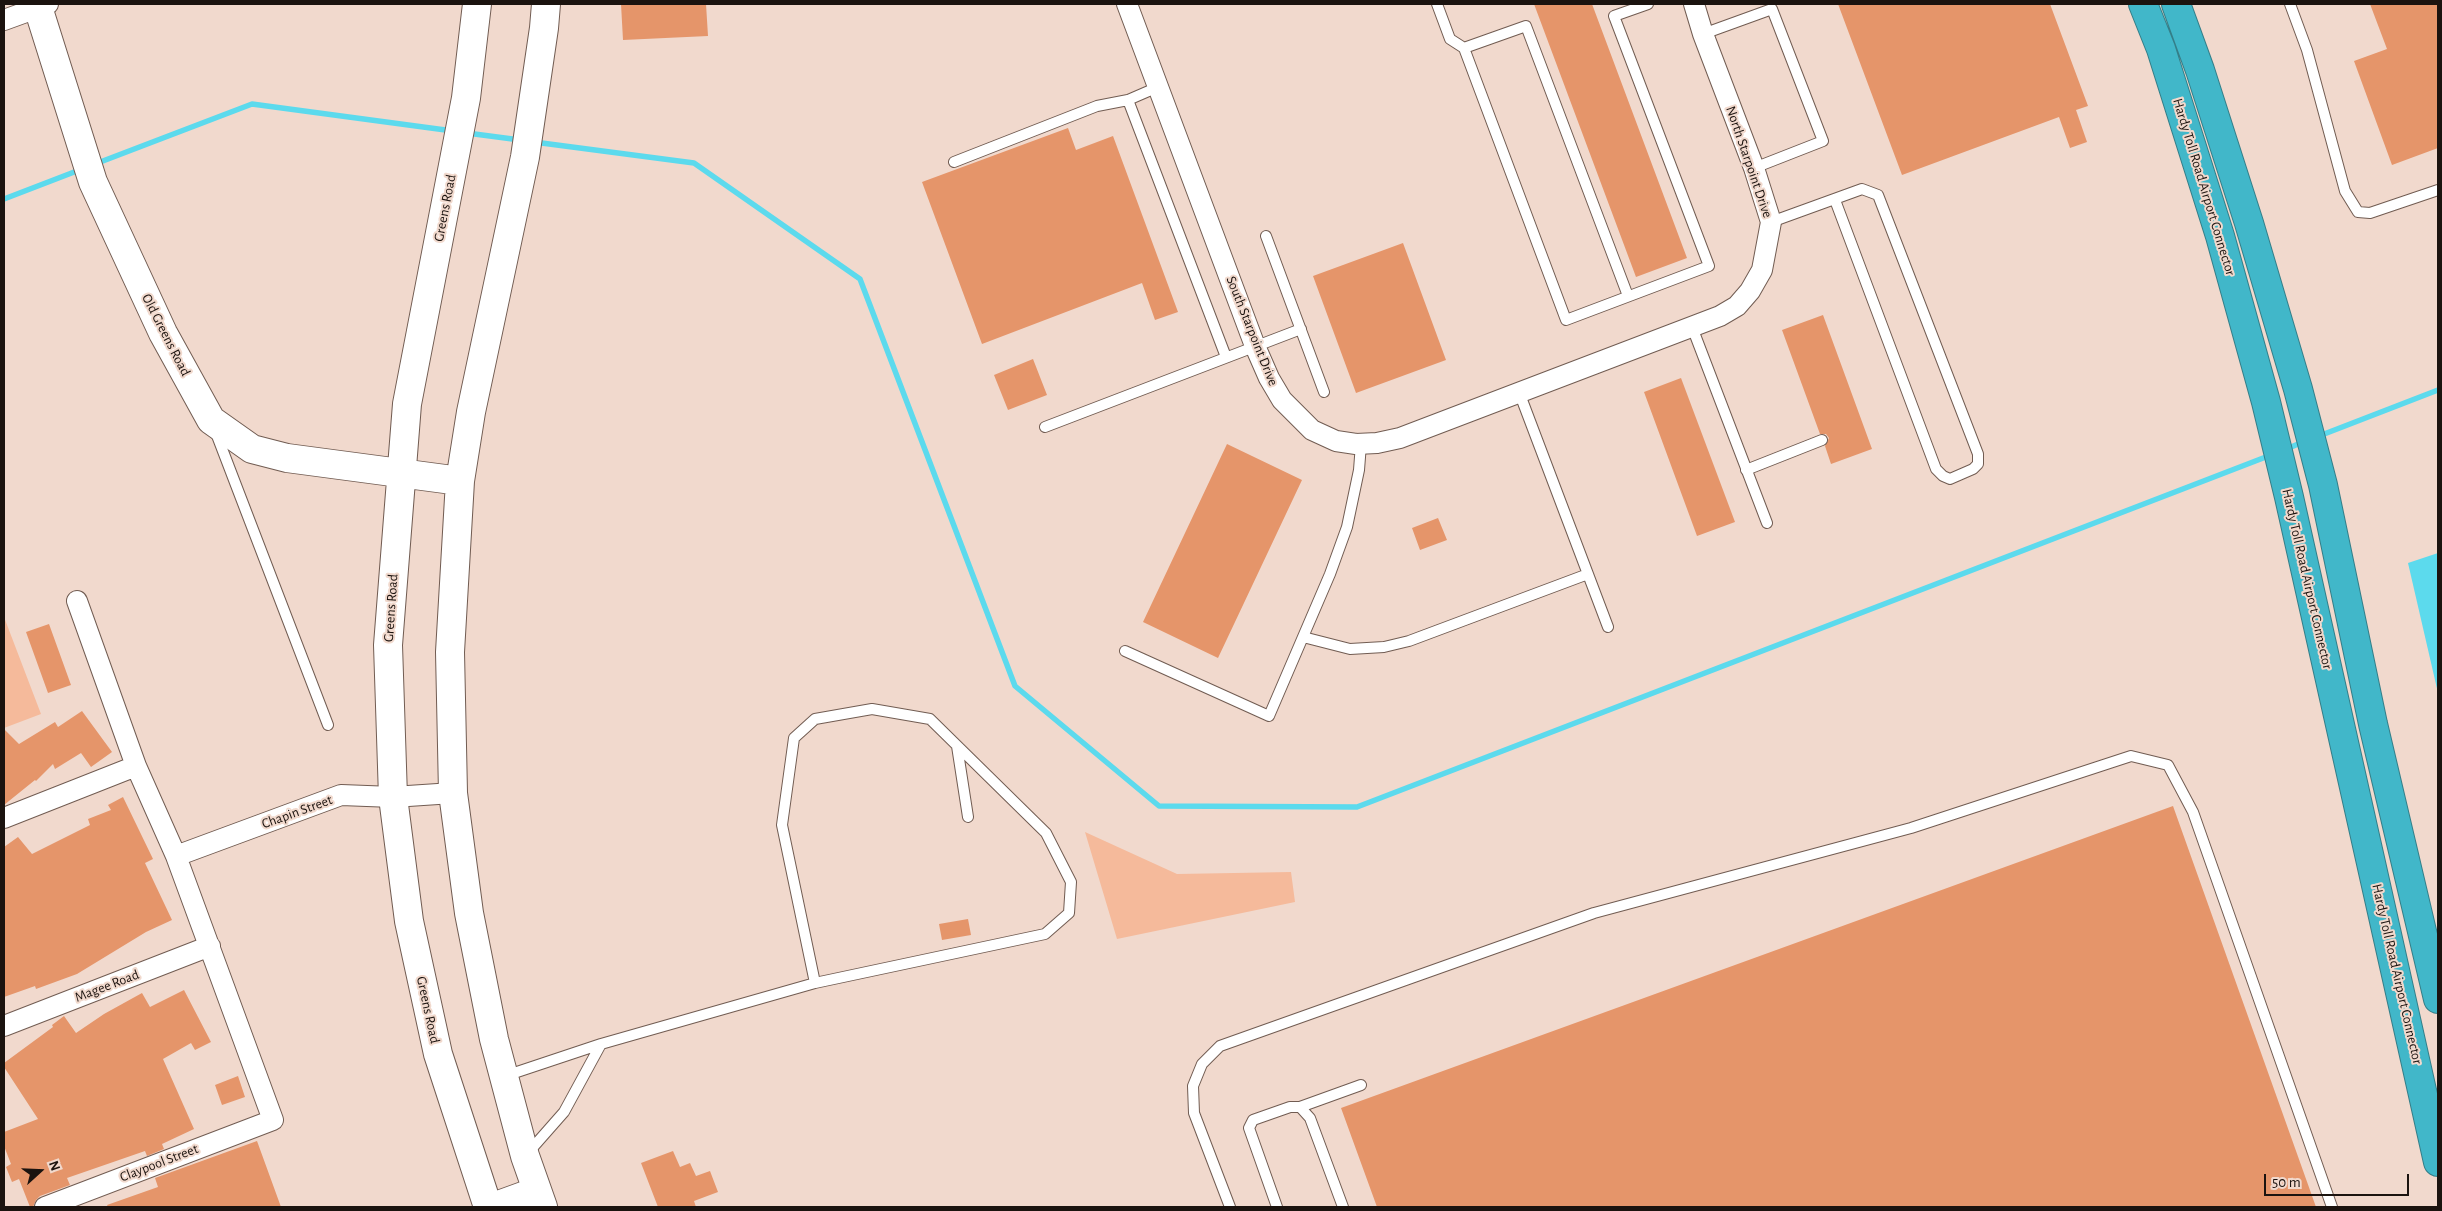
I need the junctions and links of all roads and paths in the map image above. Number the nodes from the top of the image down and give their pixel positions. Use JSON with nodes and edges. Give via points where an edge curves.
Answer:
{"nodes":[{"id":1,"x":477,"y":4,"type":"edge"},
{"id":2,"x":546,"y":4,"type":"edge"},
{"id":3,"x":1127,"y":4,"type":"edge"},
{"id":4,"x":1437,"y":4,"type":"edge"},
{"id":5,"x":1648,"y":4,"type":"edge"},
{"id":6,"x":1694,"y":4,"type":"edge"},
{"id":7,"x":2143,"y":4,"type":"edge"},
{"id":8,"x":2176,"y":4,"type":"edge"},
{"id":9,"x":2290,"y":4,"type":"edge"},
{"id":10,"x":41,"y":5,"type":"edge"},
{"id":11,"x":1631,"y":7,"type":"edge"},
{"id":12,"x":4,"y":20,"type":"edge"},
{"id":13,"x":1703,"y":34,"type":"junction"},
{"id":14,"x":1464,"y":48,"type":"junction"},
{"id":15,"x":1158,"y":86,"type":"junction"},
{"id":16,"x":1128,"y":100,"type":"junction"},
{"id":17,"x":954,"y":162,"type":"dead end"},
{"id":18,"x":1754,"y":168,"type":"junction"},
{"id":19,"x":2438,"y":190,"type":"edge"},
{"id":20,"x":1835,"y":200,"type":"junction"},
{"id":21,"x":1771,"y":222,"type":"junction"},
{"id":22,"x":1266,"y":236,"type":"dead end"},
{"id":23,"x":1628,"y":296,"type":"junction"},
{"id":24,"x":1692,"y":327,"type":"junction"},
{"id":25,"x":1301,"y":329,"type":"junction"},
{"id":26,"x":1255,"y":346,"type":"junction"},
{"id":27,"x":1226,"y":357,"type":"junction"},
{"id":28,"x":1560,"y":376,"type":"joint"},
{"id":29,"x":1324,"y":392,"type":"dead end"},
{"id":30,"x":1518,"y":392,"type":"junction"},
{"id":31,"x":211,"y":420,"type":"junction"},
{"id":32,"x":1045,"y":427,"type":"dead end"},
{"id":33,"x":1822,"y":440,"type":"dead end"},
{"id":34,"x":1361,"y":444,"type":"junction"},
{"id":35,"x":1746,"y":470,"type":"junction"},
{"id":36,"x":400,"y":474,"type":"junction"},
{"id":37,"x":460,"y":481,"type":"junction"},
{"id":38,"x":1767,"y":523,"type":"dead end"},
{"id":39,"x":1588,"y":574,"type":"junction"},
{"id":40,"x":77,"y":600,"type":"dead end"},
{"id":41,"x":1608,"y":627,"type":"dead end"},
{"id":42,"x":1303,"y":637,"type":"junction"},
{"id":43,"x":1125,"y":651,"type":"dead end"},
{"id":44,"x":328,"y":725,"type":"dead end"},
{"id":45,"x":957,"y":746,"type":"junction"},
{"id":46,"x":136,"y":766,"type":"junction"},
{"id":47,"x":453,"y":793,"type":"junction"},
{"id":48,"x":392,"y":797,"type":"junction"},
{"id":49,"x":968,"y":817,"type":"dead end"},
{"id":50,"x":4,"y":818,"type":"edge"},
{"id":51,"x":176,"y":856,"type":"junction"},
{"id":52,"x":210,"y":946,"type":"junction"},
{"id":53,"x":815,"y":984,"type":"junction"},
{"id":54,"x":2438,"y":999,"type":"edge"},
{"id":55,"x":4,"y":1026,"type":"edge"},
{"id":56,"x":601,"y":1044,"type":"junction"},
{"id":57,"x":504,"y":1076,"type":"junction"},
{"id":58,"x":1360,"y":1085,"type":"dead end"},
{"id":59,"x":1300,"y":1107,"type":"junction"},
{"id":60,"x":525,"y":1156,"type":"junction"},
{"id":61,"x":2438,"y":1162,"type":"edge"},
{"id":62,"x":540,"y":1199,"type":"edge"},
{"id":63,"x":45,"y":1207,"type":"edge"},
{"id":64,"x":488,"y":1207,"type":"edge"},
{"id":65,"x":493,"y":1207,"type":"edge"},
{"id":66,"x":1230,"y":1207,"type":"edge"},
{"id":67,"x":1277,"y":1207,"type":"edge"},
{"id":68,"x":1343,"y":1207,"type":"edge"},
{"id":69,"x":2332,"y":1207,"type":"edge"}],
"edges":[{"from":1,"to":36,"type":"main road","name":"Greens Road","via":[[466,98],[407,404]]},
{"from":2,"to":37,"type":"main road","via":[[524,157],[471,412]]},
{"from":3,"to":15,"type":"street","name":"South Starpoint Drive"},
{"from":4,"to":14,"type":"lane","via":[[1450,39]]},
{"from":5,"to":11,"type":"lane"},
{"from":6,"to":13,"type":"street","name":"North Starpoint Drive"},
{"from":7,"to":61,"type":"highway","name":"Hardy Toll Road Airport Connector","via":[[2161,49],[2220,236],[2266,402]]},
{"from":8,"to":54,"type":"highway","via":[[2249,223],[2298,389],[2323,485],[2376,734]]},
{"from":9,"to":19,"type":"lane","via":[[2345,191],[2358,212],[2370,213]]},
{"from":10,"to":12,"type":"street"},
{"from":10,"to":31,"type":"main road","name":"Old Greens Road","via":[[93,182],[163,333]]},
{"from":11,"to":23,"type":"lane","via":[[1614,16],[1709,266]]},
{"from":13,"to":18,"type":"street","name":"North Starpoint Drive"},
{"from":13,"to":18,"type":"lane","via":[[1772,9],[1823,141]]},
{"from":14,"to":23,"type":"lane","via":[[1526,26]]},
{"from":14,"to":23,"type":"lane","via":[[1566,320]]},
{"from":15,"to":16,"type":"lane"},
{"from":15,"to":26,"type":"street","name":"South Starpoint Drive"},
{"from":16,"to":17,"type":"lane","via":[[1097,106]]},
{"from":16,"to":27,"type":"lane"},
{"from":18,"to":21,"type":"street","name":"North Starpoint Drive"},
{"from":20,"to":20,"type":"lane","via":[[1936,469],[1950,479],[1973,469],[1978,464],[1978,454],[1878,195],[1862,189]]},
{"from":20,"to":21,"type":"lane"},
{"from":21,"to":24,"type":"street","name":"North Starpoint Drive","via":[[1762,270],[1750,291],[1737,306]]},
{"from":22,"to":25,"type":"lane"},
{"from":24,"to":28,"type":"street","name":"North Starpoint Drive"},
{"from":24,"to":35,"type":"lane"},
{"from":25,"to":26,"type":"lane"},
{"from":25,"to":29,"type":"lane"},
{"from":26,"to":27,"type":"lane"},
{"from":26,"to":34,"type":"street","name":"South Starpoint Drive","via":[[1282,400],[1298,418],[1312,430],[1336,441]]},
{"from":27,"to":32,"type":"lane"},
{"from":28,"to":30,"type":"street","name":"South Starpoint Drive"},
{"from":30,"to":34,"type":"street","name":"South Starpoint Drive","via":[[1400,438]]},
{"from":30,"to":39,"type":"lane"},
{"from":31,"to":36,"type":"main road","name":"Old Greens Road","via":[[252,448],[287,458]]},
{"from":31,"to":44,"type":"lane"},
{"from":33,"to":35,"type":"lane"},
{"from":34,"to":42,"type":"lane","via":[[1347,527]]},
{"from":35,"to":38,"type":"lane"},
{"from":36,"to":37,"type":"main road","name":"Old Greens Road"},
{"from":36,"to":48,"type":"main road","name":"Greens Road","via":[[388,644]]},
{"from":37,"to":47,"type":"main road","via":[[450,652]]},
{"from":39,"to":41,"type":"lane"},
{"from":39,"to":42,"type":"lane","via":[[1409,641],[1384,647],[1350,649]]},
{"from":40,"to":46,"type":"street"},
{"from":42,"to":43,"type":"lane","via":[[1269,716]]},
{"from":45,"to":49,"type":"lane"},
{"from":45,"to":53,"type":"lane","via":[[930,719],[872,709],[815,719],[794,738],[782,824]]},
{"from":45,"to":53,"type":"lane","via":[[1046,834],[1071,882],[1069,913],[1045,934]]},
{"from":46,"to":50,"type":"street"},
{"from":46,"to":51,"type":"street"},
{"from":47,"to":48,"type":"street","name":"Chapin Street"},
{"from":47,"to":57,"type":"main road","via":[[469,913]]},
{"from":48,"to":51,"type":"street","name":"Chapin Street","via":[[341,796]]},
{"from":48,"to":64,"type":"main road","name":"Greens Road","via":[[409,921],[438,1054]]},
{"from":51,"to":52,"type":"street"},
{"from":52,"to":55,"type":"street","name":"Magee Road"},
{"from":52,"to":63,"type":"street","name":"Claypool Street","via":[[273,1120]]},
{"from":53,"to":56,"type":"lane"},
{"from":56,"to":57,"type":"lane"},
{"from":56,"to":60,"type":"lane","via":[[564,1112]]},
{"from":57,"to":60,"type":"main road"},
{"from":58,"to":59,"type":"lane"},
{"from":59,"to":67,"type":"lane","via":[[1290,1107],[1253,1120],[1248,1128]]},
{"from":59,"to":68,"type":"lane","via":[[1310,1118]]},
{"from":60,"to":62,"type":"main road"},
{"from":62,"to":65,"type":"main road"},
{"from":66,"to":69,"type":"lane","via":[[1194,1113],[1193,1086],[1202,1064],[1220,1046],[1594,912],[1911,828],[2131,756],[2168,765],[2193,812]]}]}
